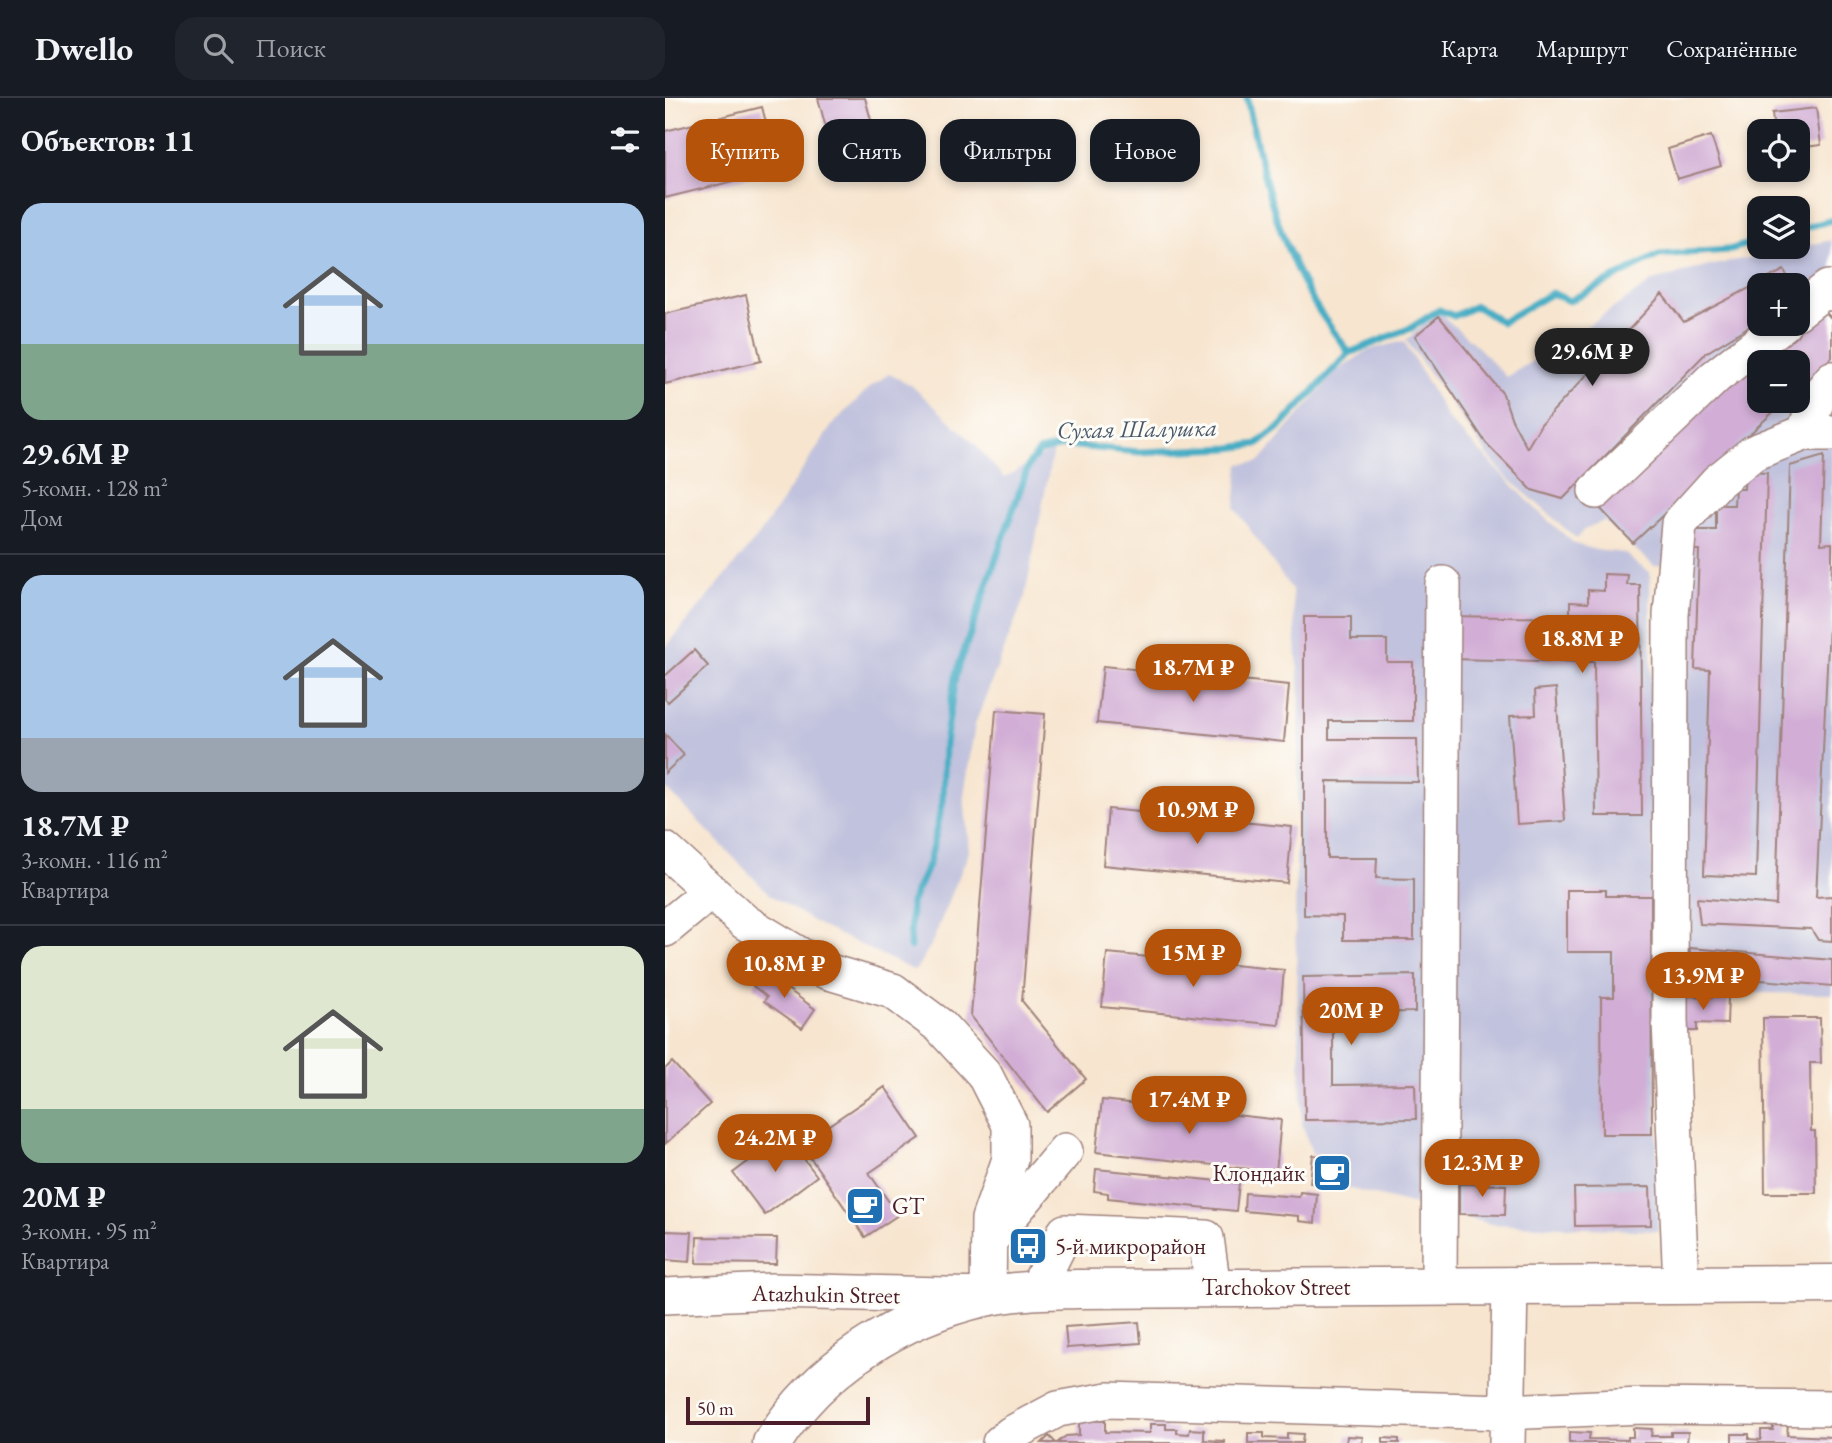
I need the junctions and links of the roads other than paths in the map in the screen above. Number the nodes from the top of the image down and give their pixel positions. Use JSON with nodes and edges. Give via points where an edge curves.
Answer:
{"nodes":[{"id":1,"x":1831,"y":284,"type":"edge"},
{"id":2,"x":1810,"y":301,"type":"edge"},
{"id":3,"x":1768,"y":336,"type":"edge"},
{"id":4,"x":1832,"y":379,"type":"edge"},
{"id":5,"x":1818,"y":433,"type":"edge"},
{"id":6,"x":1596,"y":491,"type":"dead end"},
{"id":7,"x":1443,"y":584,"type":"dead end"},
{"id":8,"x":665,"y":850,"type":"edge"},
{"id":9,"x":711,"y":891,"type":"junction"},
{"id":10,"x":665,"y":929,"type":"edge"},
{"id":11,"x":1065,"y":1151,"type":"dead end"},
{"id":12,"x":989,"y":1241,"type":"junction"},
{"id":13,"x":1832,"y":1284,"type":"edge"},
{"id":14,"x":1510,"y":1285,"type":"junction"},
{"id":15,"x":1681,"y":1285,"type":"junction"},
{"id":16,"x":1439,"y":1286,"type":"junction"},
{"id":17,"x":1213,"y":1287,"type":"junction"},
{"id":18,"x":1036,"y":1291,"type":"junction"},
{"id":19,"x":665,"y":1296,"type":"edge"},
{"id":20,"x":988,"y":1296,"type":"junction"},
{"id":21,"x":1832,"y":1408,"type":"edge"},
{"id":22,"x":1507,"y":1428,"type":"edge"},
{"id":23,"x":772,"y":1443,"type":"edge"},
{"id":24,"x":1000,"y":1443,"type":"edge"}],
"edges":[{"from":1,"to":2,"type":"street"},
{"from":3,"to":6,"type":"street","via":[[1715,377]]},
{"from":4,"to":5,"type":"street","via":[[1819,395]]},
{"from":5,"to":15,"type":"street","via":[[1752,453],[1717,482],[1679,524],[1671,615],[1670,1021]]},
{"from":7,"to":16,"type":"street"},
{"from":8,"to":9,"type":"street"},
{"from":9,"to":10,"type":"street"},
{"from":9,"to":12,"type":"street","via":[[745,922],[826,971],[893,991],[940,1026],[984,1074],[1010,1125],[1010,1159],[989,1219]]},
{"from":11,"to":12,"type":"street"},
{"from":12,"to":20,"type":"street"},
{"from":13,"to":15,"type":"main road","name":"Tarchokov Street"},
{"from":14,"to":15,"type":"main road","name":"Tarchokov Street"},
{"from":14,"to":16,"type":"main road","name":"Tarchokov Street"},
{"from":14,"to":22,"type":"street"},
{"from":16,"to":17,"type":"main road","name":"Tarchokov Street"},
{"from":17,"to":18,"type":"main road","name":"Tarchokov Street"},
{"from":17,"to":18,"type":"street","via":[[1206,1238],[1065,1231]]},
{"from":18,"to":20,"type":"main road","name":"Tarchokov Street"},
{"from":19,"to":20,"type":"street","name":"Atazhukin Street","via":[[772,1291]]},
{"from":20,"to":23,"type":"main road","name":"Tarchokov Street","via":[[906,1322],[876,1340],[807,1397]]},
{"from":21,"to":22,"type":"street","via":[[1643,1406]]},
{"from":22,"to":24,"type":"street","via":[[1108,1400],[1058,1409]]}]}
